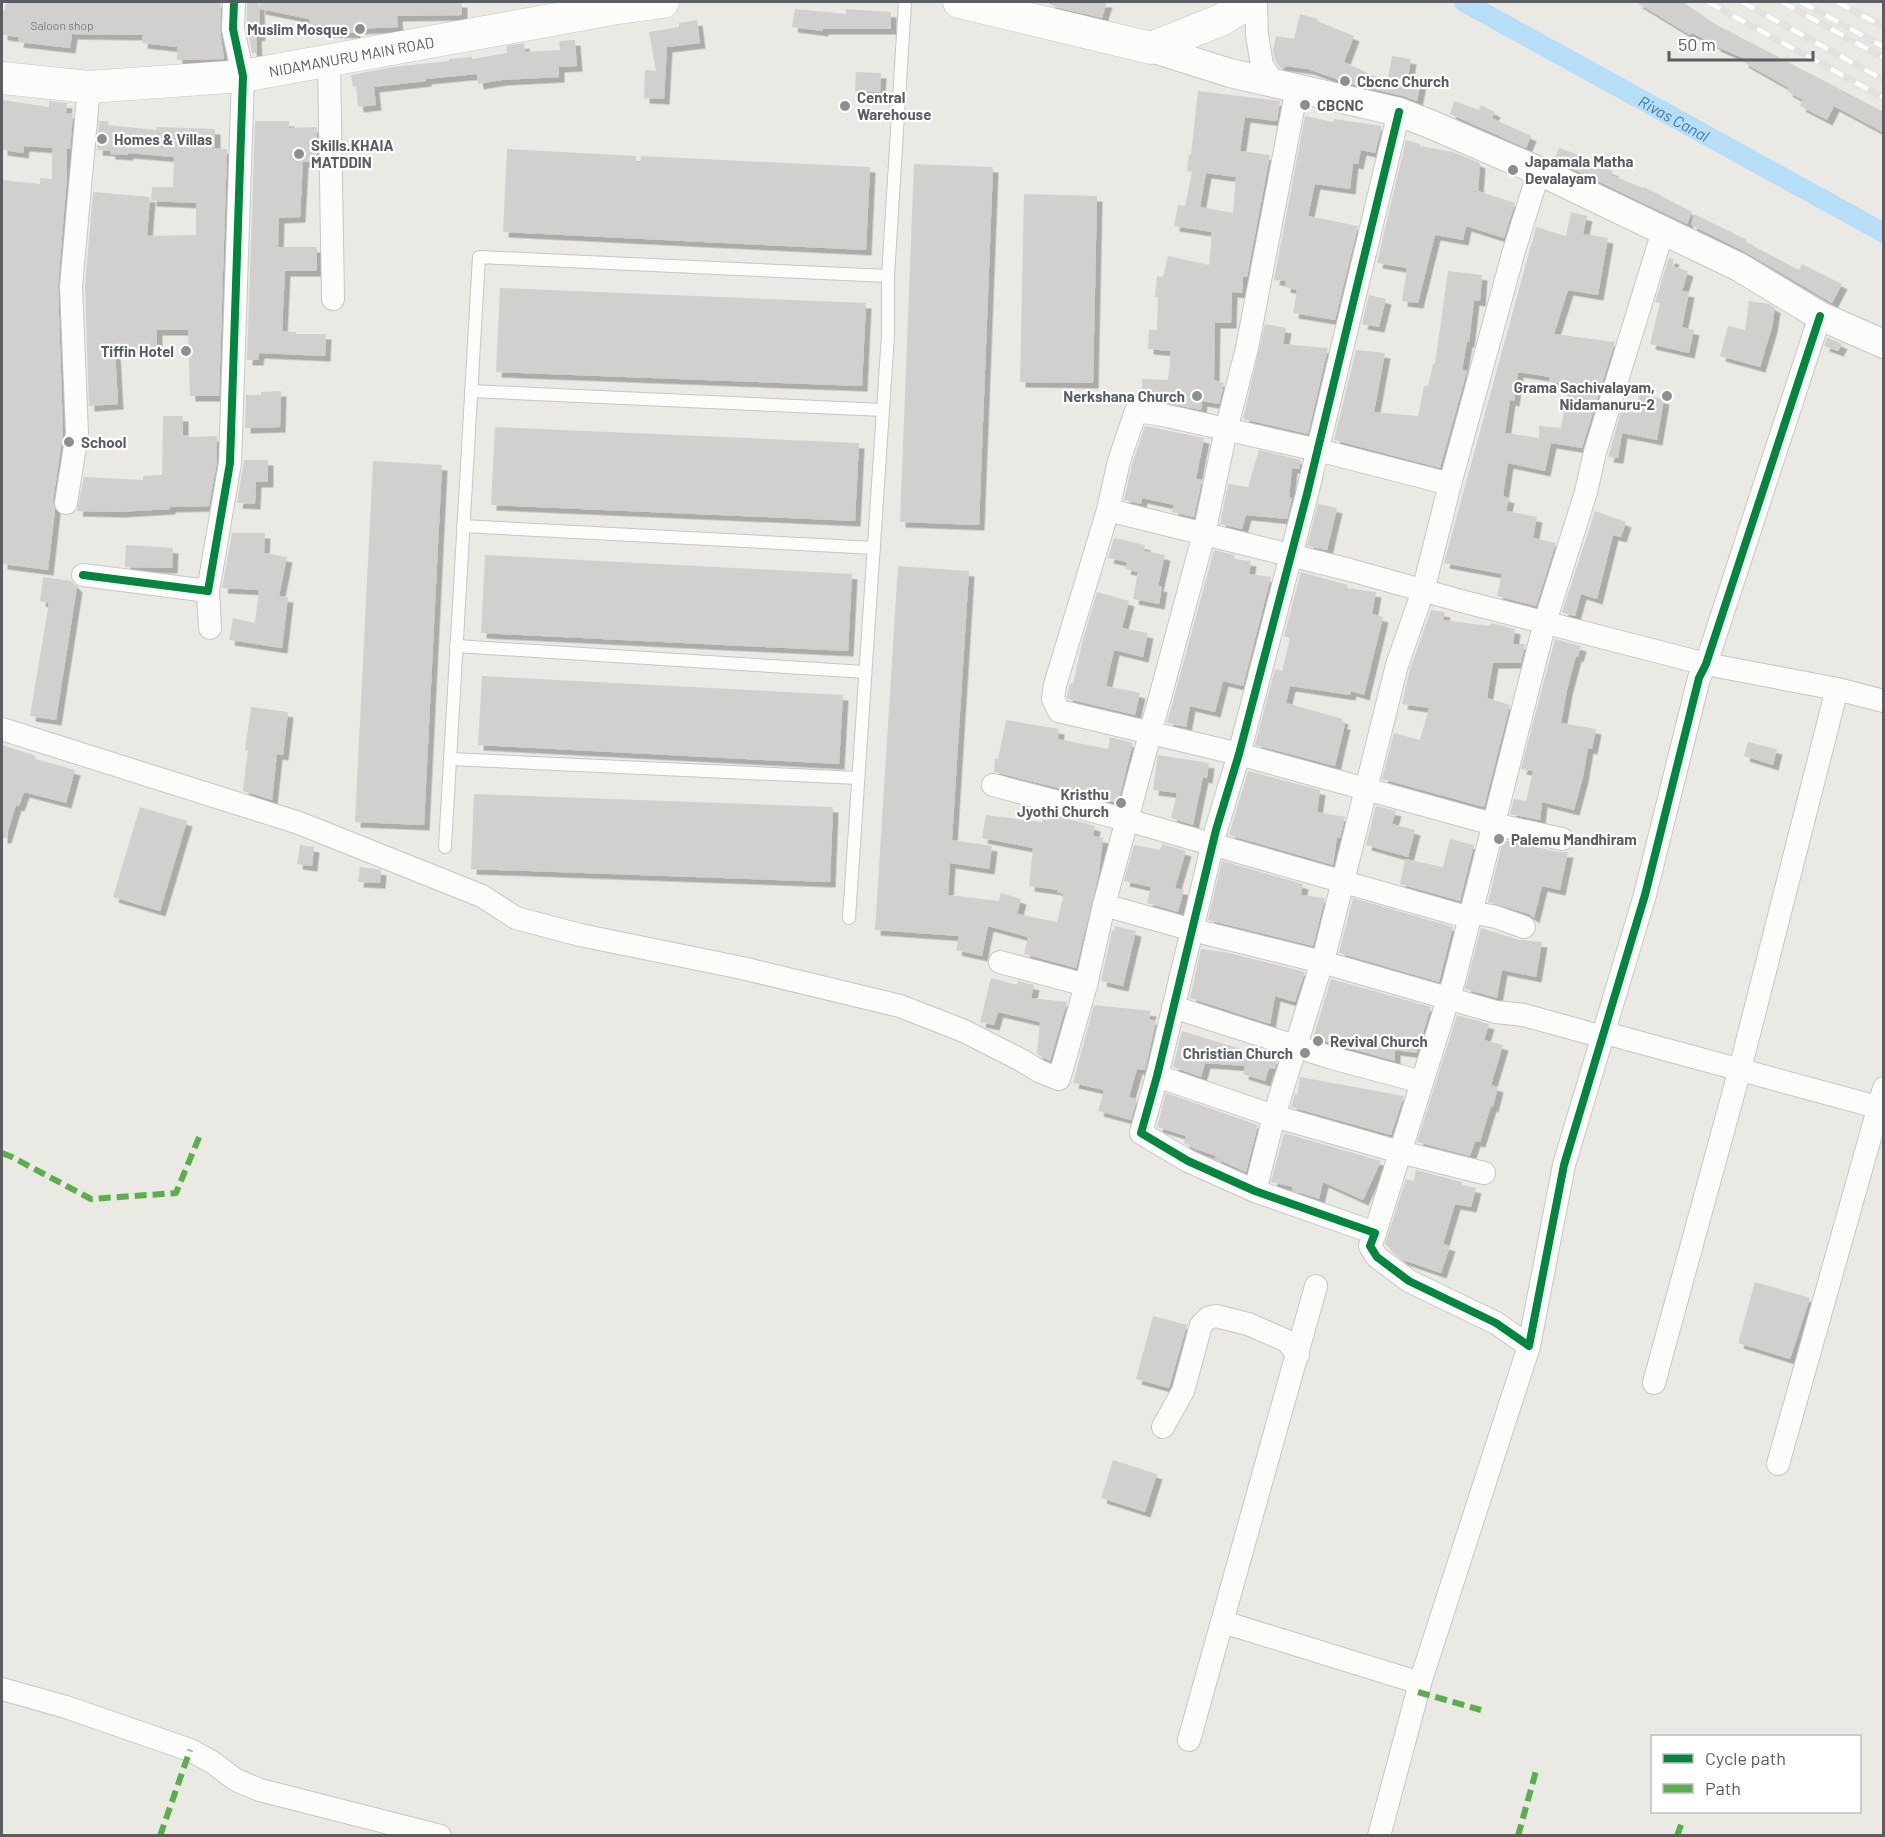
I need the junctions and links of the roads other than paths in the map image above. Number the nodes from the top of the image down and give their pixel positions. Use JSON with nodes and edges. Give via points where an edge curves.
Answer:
{"nodes":[{"id":1,"x":234,"y":2,"type":"edge"},
{"id":2,"x":663,"y":2,"type":"edge"},
{"id":3,"x":905,"y":2,"type":"edge"},
{"id":4,"x":959,"y":2,"type":"edge"},
{"id":5,"x":1250,"y":2,"type":"edge"},
{"id":6,"x":1256,"y":2,"type":"edge"},
{"id":7,"x":612,"y":5,"type":"edge"},
{"id":8,"x":1150,"y":48,"type":"junction"},
{"id":9,"x":328,"y":59,"type":"junction"},
{"id":10,"x":243,"y":76,"type":"junction"},
{"id":11,"x":2,"y":78,"type":"edge"},
{"id":12,"x":1285,"y":86,"type":"junction"},
{"id":13,"x":89,"y":87,"type":"junction"},
{"id":14,"x":1399,"y":112,"type":"junction"},
{"id":15,"x":1539,"y":171,"type":"junction"},
{"id":16,"x":1663,"y":231,"type":"junction"},
{"id":17,"x":888,"y":276,"type":"junction"},
{"id":18,"x":333,"y":299,"type":"dead end"},
{"id":19,"x":1820,"y":316,"type":"junction"},
{"id":20,"x":1884,"y":344,"type":"edge"},
{"id":21,"x":471,"y":391,"type":"junction"},
{"id":22,"x":883,"y":410,"type":"junction"},
{"id":23,"x":1226,"y":430,"type":"junction"},
{"id":24,"x":1318,"y":450,"type":"junction"},
{"id":25,"x":1450,"y":484,"type":"junction"},
{"id":26,"x":66,"y":502,"type":"dead end"},
{"id":27,"x":1108,"y":510,"type":"junction"},
{"id":28,"x":464,"y":526,"type":"junction"},
{"id":29,"x":1204,"y":534,"type":"junction"},
{"id":30,"x":874,"y":548,"type":"junction"},
{"id":31,"x":1290,"y":555,"type":"junction"},
{"id":32,"x":83,"y":575,"type":"dead end"},
{"id":33,"x":208,"y":591,"type":"junction"},
{"id":34,"x":1424,"y":591,"type":"junction"},
{"id":35,"x":1545,"y":622,"type":"junction"},
{"id":36,"x":210,"y":628,"type":"dead end"},
{"id":37,"x":456,"y":646,"type":"junction"},
{"id":38,"x":1706,"y":664,"type":"junction"},
{"id":39,"x":865,"y":672,"type":"junction"},
{"id":40,"x":1837,"y":689,"type":"junction"},
{"id":41,"x":1884,"y":701,"type":"edge"},
{"id":42,"x":2,"y":729,"type":"edge"},
{"id":43,"x":1150,"y":734,"type":"junction"},
{"id":44,"x":1239,"y":754,"type":"junction"},
{"id":45,"x":450,"y":759,"type":"junction"},
{"id":46,"x":858,"y":778,"type":"junction"},
{"id":47,"x":993,"y":785,"type":"dead end"},
{"id":48,"x":1367,"y":789,"type":"junction"},
{"id":49,"x":1127,"y":820,"type":"junction"},
{"id":50,"x":1493,"y":824,"type":"junction"},
{"id":51,"x":1562,"y":839,"type":"dead end"},
{"id":52,"x":1214,"y":844,"type":"junction"},
{"id":53,"x":445,"y":847,"type":"dead end"},
{"id":54,"x":1343,"y":881,"type":"junction"},
{"id":55,"x":1104,"y":905,"type":"junction"},
{"id":56,"x":1470,"y":915,"type":"junction"},
{"id":57,"x":849,"y":918,"type":"dead end"},
{"id":58,"x":1524,"y":927,"type":"dead end"},
{"id":59,"x":1193,"y":930,"type":"junction"},
{"id":60,"x":1000,"y":962,"type":"dead end"},
{"id":61,"x":1322,"y":962,"type":"junction"},
{"id":62,"x":1086,"y":985,"type":"junction"},
{"id":63,"x":1448,"y":997,"type":"junction"},
{"id":64,"x":1173,"y":1007,"type":"junction"},
{"id":65,"x":1604,"y":1035,"type":"junction"},
{"id":66,"x":1296,"y":1046,"type":"junction"},
{"id":67,"x":1740,"y":1069,"type":"junction"},
{"id":68,"x":1157,"y":1076,"type":"junction"},
{"id":69,"x":1422,"y":1082,"type":"junction"},
{"id":70,"x":1882,"y":1102,"type":"edge"},
{"id":71,"x":1274,"y":1116,"type":"junction"},
{"id":72,"x":1400,"y":1152,"type":"junction"},
{"id":73,"x":1484,"y":1173,"type":"dead end"},
{"id":74,"x":1256,"y":1191,"type":"junction"},
{"id":75,"x":1375,"y":1233,"type":"junction"},
{"id":76,"x":1316,"y":1286,"type":"dead end"},
{"id":77,"x":1529,"y":1346,"type":"junction"},
{"id":78,"x":1298,"y":1355,"type":"junction"},
{"id":79,"x":1654,"y":1383,"type":"dead end"},
{"id":80,"x":1162,"y":1427,"type":"dead end"},
{"id":81,"x":1778,"y":1464,"type":"dead end"},
{"id":82,"x":1223,"y":1622,"type":"junction"},
{"id":83,"x":1420,"y":1683,"type":"junction"},
{"id":84,"x":2,"y":1689,"type":"edge"},
{"id":85,"x":1189,"y":1740,"type":"dead end"},
{"id":86,"x":440,"y":1836,"type":"edge"},
{"id":87,"x":1379,"y":1836,"type":"edge"}],
"edges":[{"from":1,"to":10,"type":"street","via":[[233,29]]},
{"from":2,"to":7,"type":"main road","name":"NIDAMANURU MAIN ROAD"},
{"from":3,"to":17,"type":"lane"},
{"from":4,"to":8,"type":"main road"},
{"from":5,"to":8,"type":"main road","via":[[1221,20]]},
{"from":6,"to":12,"type":"street","via":[[1262,65]]},
{"from":7,"to":9,"type":"main road","name":"NIDAMANURU MAIN ROAD"},
{"from":8,"to":12,"type":"street"},
{"from":9,"to":10,"type":"main road","name":"NIDAMANURU MAIN ROAD"},
{"from":9,"to":18,"type":"street"},
{"from":10,"to":13,"type":"main road","name":"NIDAMANURU MAIN ROAD"},
{"from":10,"to":33,"type":"street","via":[[230,463]]},
{"from":11,"to":13,"type":"main road","name":"NIDAMANURU MAIN ROAD"},
{"from":12,"to":14,"type":"street"},
{"from":12,"to":23,"type":"street","via":[[1247,348]]},
{"from":13,"to":26,"type":"street","via":[[71,286],[77,434]]},
{"from":14,"to":15,"type":"street"},
{"from":14,"to":24,"type":"street"},
{"from":15,"to":16,"type":"street"},
{"from":15,"to":25,"type":"street"},
{"from":16,"to":19,"type":"street","via":[[1739,267]]},
{"from":16,"to":35,"type":"street"},
{"from":17,"to":21,"type":"lane","via":[[479,258]]},
{"from":17,"to":22,"type":"lane"},
{"from":19,"to":20,"type":"street"},
{"from":19,"to":38,"type":"street"},
{"from":21,"to":22,"type":"lane"},
{"from":21,"to":28,"type":"lane"},
{"from":22,"to":30,"type":"lane"},
{"from":23,"to":24,"type":"street"},
{"from":23,"to":27,"type":"street","via":[[1136,411]]},
{"from":23,"to":29,"type":"street"},
{"from":24,"to":25,"type":"street"},
{"from":24,"to":31,"type":"street"},
{"from":25,"to":34,"type":"street"},
{"from":27,"to":29,"type":"street"},
{"from":27,"to":43,"type":"street","via":[[1053,699],[1059,711]]},
{"from":28,"to":30,"type":"lane"},
{"from":28,"to":37,"type":"lane"},
{"from":29,"to":31,"type":"street"},
{"from":29,"to":43,"type":"street"},
{"from":30,"to":39,"type":"lane"},
{"from":31,"to":34,"type":"street"},
{"from":31,"to":44,"type":"street"},
{"from":32,"to":33,"type":"street"},
{"from":33,"to":36,"type":"street"},
{"from":34,"to":35,"type":"street"},
{"from":34,"to":48,"type":"street","via":[[1397,665]]},
{"from":35,"to":38,"type":"street"},
{"from":35,"to":50,"type":"street"},
{"from":37,"to":39,"type":"lane"},
{"from":37,"to":45,"type":"lane"},
{"from":38,"to":40,"type":"street"},
{"from":38,"to":65,"type":"street","via":[[1699,678],[1645,895]]},
{"from":39,"to":46,"type":"lane"},
{"from":40,"to":41,"type":"street"},
{"from":40,"to":67,"type":"street"},
{"from":42,"to":62,"type":"street","via":[[299,823],[482,896],[516,918],[900,1006],[964,1031],[1059,1079]]},
{"from":43,"to":44,"type":"street"},
{"from":43,"to":49,"type":"street"},
{"from":44,"to":48,"type":"street"},
{"from":44,"to":52,"type":"street"},
{"from":45,"to":46,"type":"lane"},
{"from":45,"to":53,"type":"lane"},
{"from":46,"to":57,"type":"lane"},
{"from":47,"to":49,"type":"street"},
{"from":48,"to":50,"type":"street"},
{"from":48,"to":54,"type":"street"},
{"from":49,"to":52,"type":"street"},
{"from":49,"to":55,"type":"street"},
{"from":50,"to":51,"type":"street"},
{"from":50,"to":56,"type":"street"},
{"from":52,"to":54,"type":"street"},
{"from":52,"to":59,"type":"street"},
{"from":54,"to":56,"type":"street"},
{"from":54,"to":61,"type":"street"},
{"from":55,"to":59,"type":"street"},
{"from":55,"to":62,"type":"street"},
{"from":56,"to":58,"type":"street","via":[[1496,917]]},
{"from":56,"to":63,"type":"street"},
{"from":59,"to":61,"type":"street"},
{"from":59,"to":64,"type":"street"},
{"from":60,"to":62,"type":"street"},
{"from":61,"to":63,"type":"street"},
{"from":61,"to":66,"type":"street"},
{"from":63,"to":65,"type":"street","via":[[1496,1012]]},
{"from":63,"to":69,"type":"street"},
{"from":64,"to":66,"type":"street"},
{"from":64,"to":68,"type":"street"},
{"from":65,"to":67,"type":"street"},
{"from":65,"to":77,"type":"street","via":[[1564,1165]]},
{"from":66,"to":69,"type":"street"},
{"from":66,"to":71,"type":"street"},
{"from":67,"to":70,"type":"street"},
{"from":67,"to":79,"type":"street"},
{"from":68,"to":71,"type":"street"},
{"from":68,"to":74,"type":"street","via":[[1141,1133],[1188,1161]]},
{"from":69,"to":72,"type":"street"},
{"from":70,"to":81,"type":"street"},
{"from":71,"to":72,"type":"street"},
{"from":71,"to":74,"type":"street"},
{"from":72,"to":73,"type":"street"},
{"from":72,"to":75,"type":"street"},
{"from":74,"to":75,"type":"street"},
{"from":75,"to":77,"type":"street","via":[[1370,1246],[1377,1257],[1409,1281],[1496,1323]]},
{"from":76,"to":78,"type":"street"},
{"from":77,"to":83,"type":"street"},
{"from":78,"to":80,"type":"street","via":[[1287,1341],[1248,1324],[1216,1316],[1208,1318],[1201,1325],[1183,1390]]},
{"from":78,"to":82,"type":"street"},
{"from":82,"to":83,"type":"street"},
{"from":82,"to":85,"type":"street"},
{"from":83,"to":87,"type":"street"},
{"from":84,"to":86,"type":"street","via":[[190,1750],[236,1780],[260,1790]]}]}
